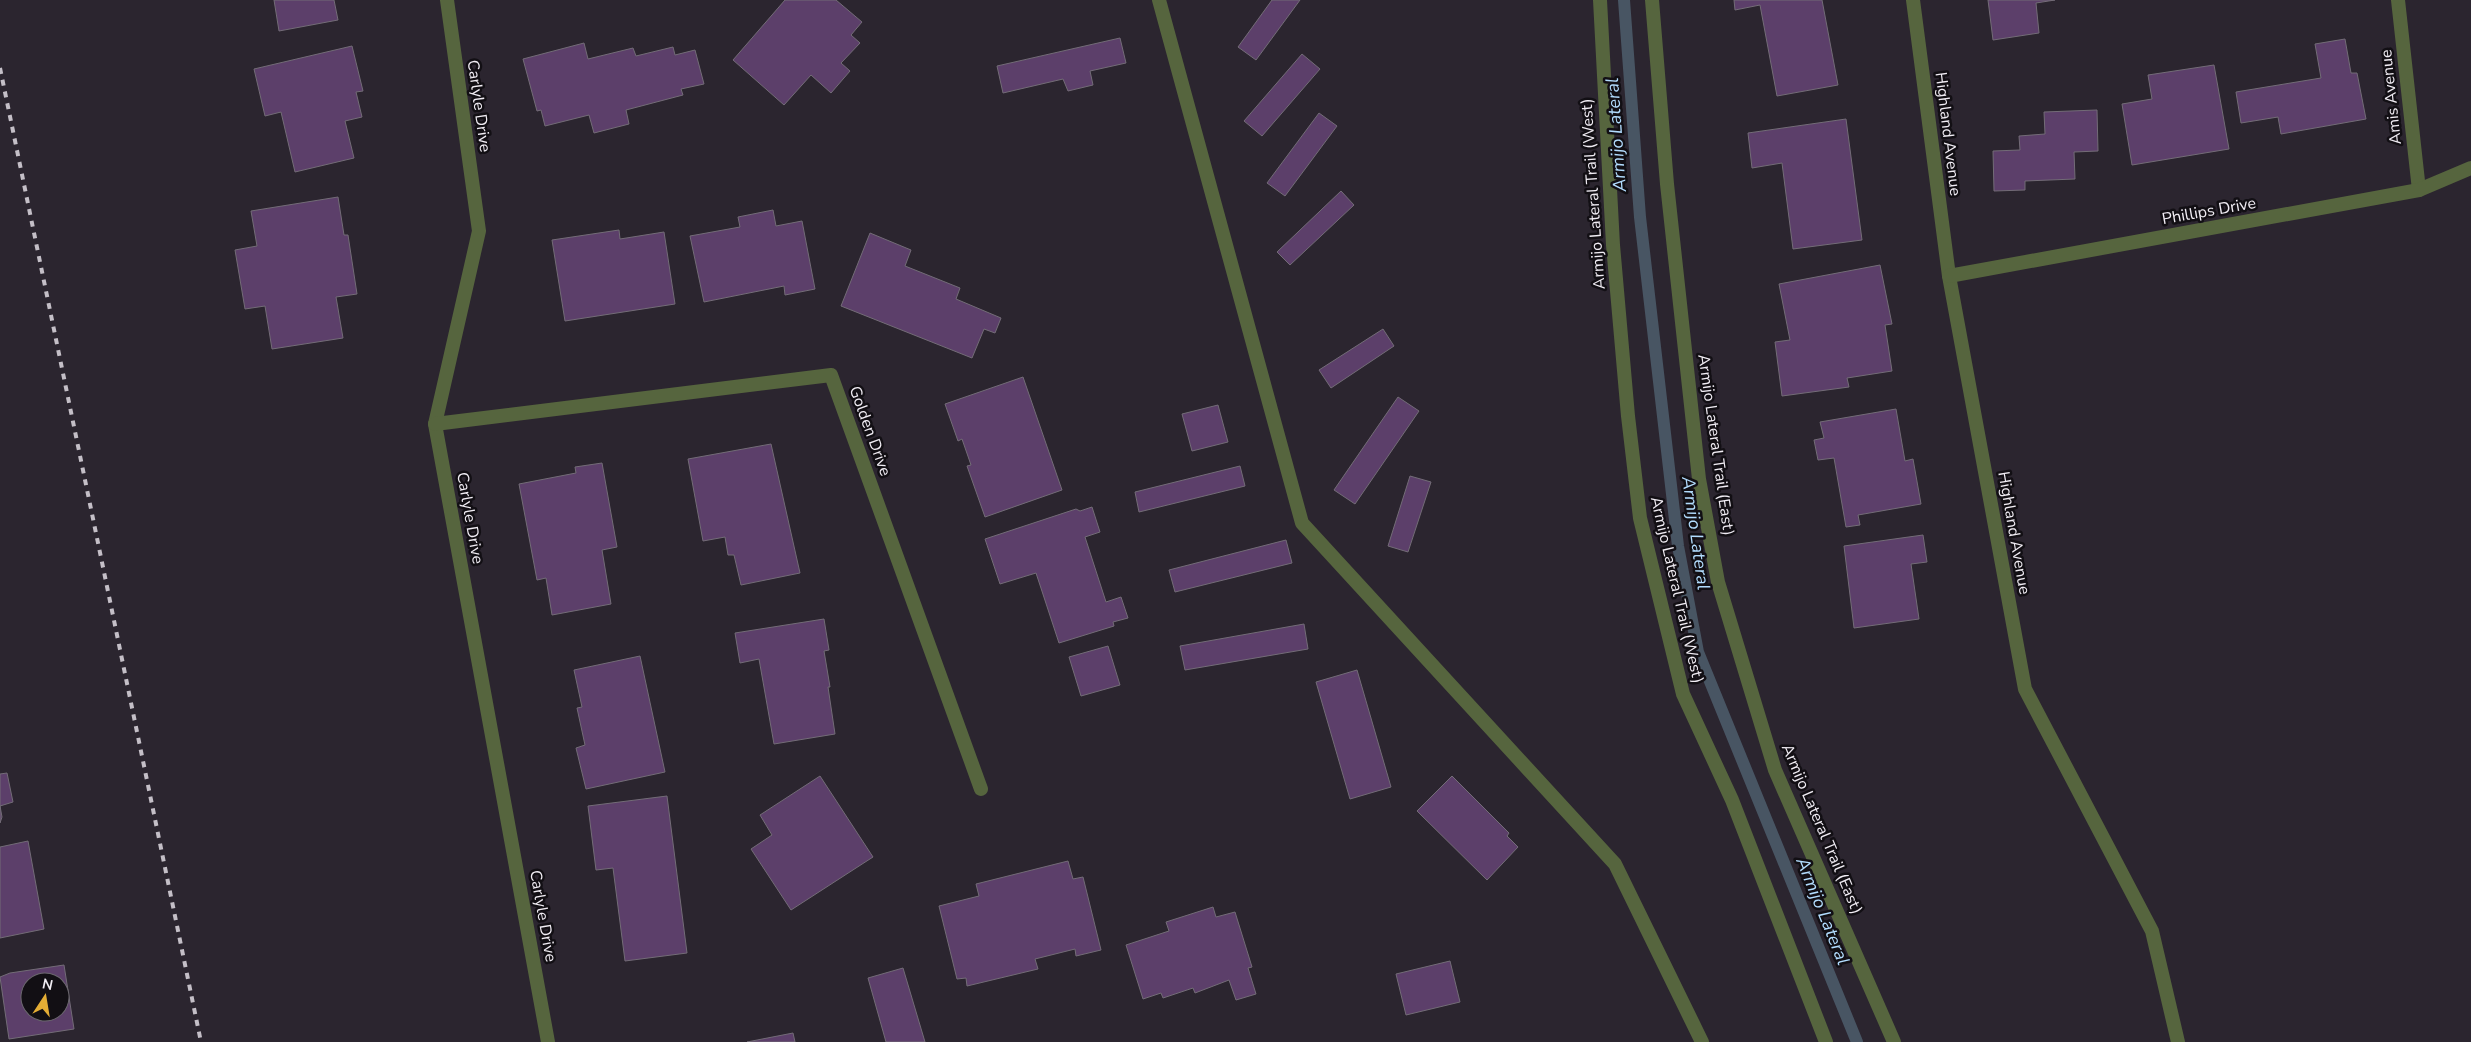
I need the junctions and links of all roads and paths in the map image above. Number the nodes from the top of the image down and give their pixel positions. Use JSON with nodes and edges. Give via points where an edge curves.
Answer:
{"nodes":[{"id":1,"x":447,"y":0,"type":"edge"},
{"id":2,"x":1159,"y":0,"type":"edge"},
{"id":3,"x":1600,"y":0,"type":"edge"},
{"id":4,"x":1652,"y":0,"type":"edge"},
{"id":5,"x":1914,"y":0,"type":"edge"},
{"id":6,"x":2398,"y":0,"type":"edge"},
{"id":7,"x":2471,"y":168,"type":"edge"},
{"id":8,"x":2419,"y":190,"type":"junction"},
{"id":9,"x":1949,"y":276,"type":"junction"},
{"id":10,"x":435,"y":424,"type":"junction"},
{"id":11,"x":982,"y":789,"type":"dead end"},
{"id":12,"x":548,"y":1042,"type":"edge"},
{"id":13,"x":1702,"y":1042,"type":"edge"},
{"id":14,"x":1826,"y":1042,"type":"edge"},
{"id":15,"x":1894,"y":1042,"type":"edge"},
{"id":16,"x":2178,"y":1042,"type":"edge"}],
"edges":[{"from":1,"to":10,"type":"street","name":"Carlyle Drive","via":[[479,230]]},
{"from":2,"to":13,"type":"street","via":[[1302,523],[1615,864]]},
{"from":3,"to":14,"type":"street","name":"Armijo Lateral Trail (West)","via":[[1613,245],[1640,518],[1683,694],[1732,800]]},
{"from":4,"to":15,"type":"street","name":"Armijo Lateral Trail (East)","via":[[1667,184],[1699,479],[1718,582],[1775,770]]},
{"from":5,"to":9,"type":"street","name":"Highland Avenue"},
{"from":6,"to":8,"type":"street","name":"Amis Avenue"},
{"from":7,"to":8,"type":"street","name":"Phillips Drive"},
{"from":8,"to":9,"type":"street","name":"Phillips Drive"},
{"from":9,"to":16,"type":"street","name":"Highland Avenue","via":[[2025,689],[2152,931]]},
{"from":10,"to":11,"type":"street","name":"Golden Drive","via":[[831,375]]},
{"from":10,"to":12,"type":"street","name":"Carlyle Drive"}]}
